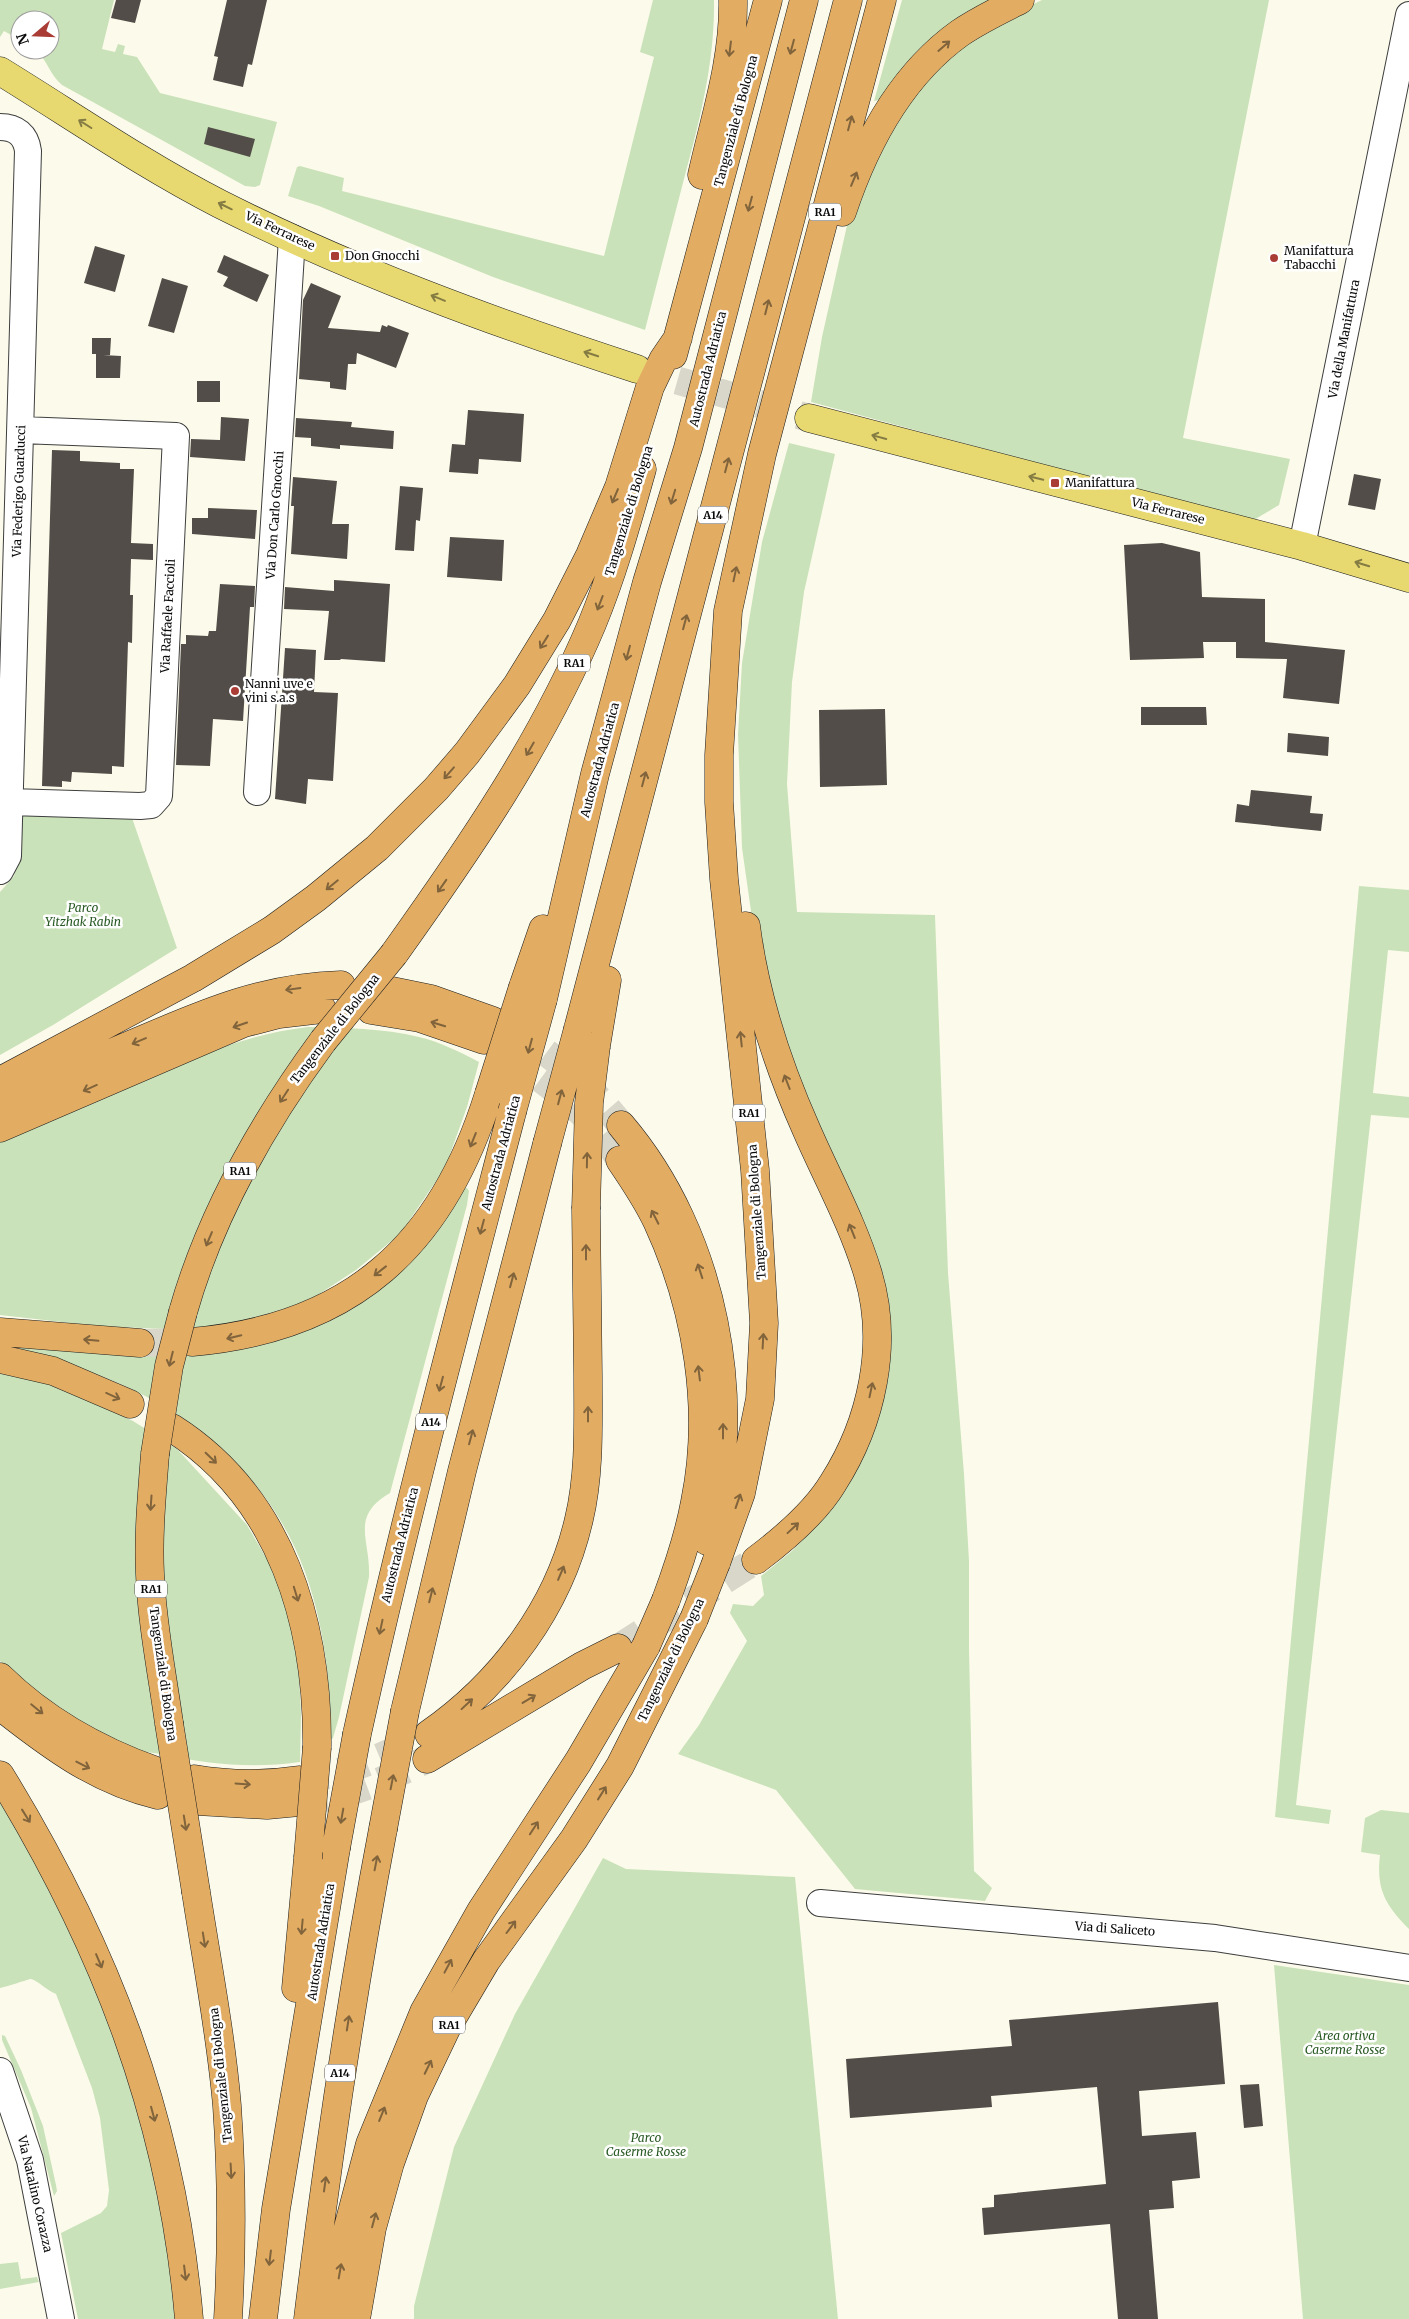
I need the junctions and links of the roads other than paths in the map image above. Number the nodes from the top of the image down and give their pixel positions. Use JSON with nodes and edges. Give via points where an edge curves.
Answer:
{"nodes":[{"id":1,"x":733,"y":0,"type":"edge"},
{"id":2,"x":768,"y":0,"type":"edge"},
{"id":3,"x":804,"y":0,"type":"edge"},
{"id":4,"x":848,"y":0,"type":"edge"},
{"id":5,"x":882,"y":0,"type":"edge"},
{"id":6,"x":1020,"y":0,"type":"edge"},
{"id":7,"x":1409,"y":15,"type":"edge"},
{"id":8,"x":0,"y":71,"type":"edge"},
{"id":9,"x":0,"y":127,"type":"edge"},
{"id":10,"x":292,"y":238,"type":"junction"},
{"id":11,"x":685,"y":308,"type":"junction"},
{"id":12,"x":678,"y":338,"type":"junction"},
{"id":13,"x":637,"y":369,"type":"tunnel mouth"},
{"id":14,"x":809,"y":418,"type":"tunnel mouth"},
{"id":15,"x":770,"y":424,"type":"junction"},
{"id":16,"x":21,"y":430,"type":"junction"},
{"id":17,"x":9,"y":516,"type":"edge"},
{"id":18,"x":1302,"y":546,"type":"junction"},
{"id":19,"x":1409,"y":578,"type":"edge"},
{"id":20,"x":724,"y":657,"type":"junction"},
{"id":21,"x":257,"y":792,"type":"dead end"},
{"id":22,"x":10,"y":802,"type":"junction"},
{"id":23,"x":0,"y":871,"type":"edge"},
{"id":24,"x":341,"y":986,"type":"dead end"},
{"id":25,"x":533,"y":993,"type":"junction"},
{"id":26,"x":379,"y":1000,"type":"dead end"},
{"id":27,"x":322,"y":1009,"type":"dead end"},
{"id":28,"x":489,"y":1030,"type":"tunnel mouth"},
{"id":29,"x":587,"y":1037,"type":"junction"},
{"id":30,"x":0,"y":1081,"type":"edge"},
{"id":31,"x":0,"y":1103,"type":"edge"},
{"id":32,"x":621,"y":1124,"type":"tunnel mouth"},
{"id":33,"x":0,"y":1128,"type":"edge"},
{"id":34,"x":620,"y":1160,"type":"tunnel mouth"},
{"id":35,"x":0,"y":1332,"type":"edge"},
{"id":36,"x":192,"y":1342,"type":"tunnel mouth"},
{"id":37,"x":140,"y":1343,"type":"tunnel mouth"},
{"id":38,"x":0,"y":1360,"type":"edge"},
{"id":39,"x":130,"y":1404,"type":"dead end"},
{"id":40,"x":172,"y":1428,"type":"dead end"},
{"id":41,"x":756,"y":1560,"type":"tunnel mouth"},
{"id":42,"x":688,"y":1623,"type":"junction"},
{"id":43,"x":618,"y":1648,"type":"tunnel mouth"},
{"id":44,"x":0,"y":1677,"type":"edge"},
{"id":45,"x":0,"y":1706,"type":"edge"},
{"id":46,"x":0,"y":1775,"type":"edge"},
{"id":47,"x":196,"y":1790,"type":"dead end"},
{"id":48,"x":299,"y":1791,"type":"tunnel mouth"},
{"id":49,"x":820,"y":1903,"type":"dead end"},
{"id":50,"x":1409,"y":1968,"type":"edge"},
{"id":51,"x":0,"y":2071,"type":"edge"},
{"id":52,"x":276,"y":2210,"type":"junction"},
{"id":53,"x":367,"y":2253,"type":"junction"},
{"id":54,"x":61,"y":2319,"type":"edge"},
{"id":55,"x":189,"y":2319,"type":"edge"},
{"id":56,"x":228,"y":2319,"type":"edge"},
{"id":57,"x":264,"y":2319,"type":"edge"},
{"id":58,"x":308,"y":2319,"type":"edge"},
{"id":59,"x":332,"y":2319,"type":"edge"},
{"id":60,"x":356,"y":2319,"type":"edge"},
{"id":61,"x":363,"y":2319,"type":"edge"}],
"edges":[{"from":1,"to":11,"type":"highway","one_way":true,"via":[[725,82],[691,221]]},
{"from":2,"to":11,"type":"highway","name":"Tangenziale di Bologna","number":"RA1"},
{"from":3,"to":25,"type":"highway","name":"Autostrada Adriatica","number":"A14","one_way":true,"via":[[688,448],[647,582]]},
{"from":29,"to":4,"type":"highway","number":"A14","one_way":true,"via":[[634,818]]},
{"from":15,"to":5,"type":"highway","name":"Tangenziale di Bologna","number":"RA1","one_way":true},
{"from":15,"to":6,"type":"highway","one_way":true,"via":[[810,317],[848,192],[884,118],[910,80],[944,46],[977,22]]},
{"from":7,"to":18,"type":"street","name":"Via della Manifattura"},
{"from":10,"to":8,"type":"main road","name":"Via Ferrarese","one_way":true,"via":[[146,163]]},
{"from":9,"to":16,"type":"street","name":"Via Federigo Guarducci","via":[[18,131],[28,150]]},
{"from":13,"to":10,"type":"main road","name":"Via Ferrarese","one_way":true,"via":[[508,327]]},
{"from":10,"to":21,"type":"street","name":"Via Don Carlo Gnocchi"},
{"from":11,"to":12,"type":"highway","name":"Tangenziale di Bologna","number":"RA1"},
{"from":12,"to":30,"type":"highway","one_way":true,"via":[[650,386],[619,487],[557,620],[517,685],[436,789],[377,848],[272,930],[193,978]]},
{"from":12,"to":56,"type":"highway","name":"Tangenziale di Bologna","number":"RA1","one_way":true,"bridge":true,"via":[[618,555],[570,672],[506,790],[446,881],[394,954],[322,1041],[258,1138],[231,1188],[193,1276],[169,1366],[155,1454],[150,1574],[226,2104],[232,2250]]},
{"from":18,"to":14,"type":"main road","name":"Via Ferrarese","one_way":true},
{"from":20,"to":15,"type":"highway","name":"Tangenziale di Bologna","number":"RA1","one_way":true,"via":[[728,611]]},
{"from":16,"to":17,"type":"street","name":"Via Federigo Guarducci"},
{"from":16,"to":22,"type":"street","name":"Via Raffaele Faccioli","via":[[176,436],[159,796],[151,805],[140,806]]},
{"from":17,"to":22,"type":"street","name":"Via Federigo Guarducci"},
{"from":19,"to":18,"type":"main road","name":"Via Ferrarese","one_way":true},
{"from":41,"to":20,"type":"highway","one_way":true,"via":[[806,1516],[833,1485],[865,1418],[877,1344],[875,1305],[868,1274],[837,1193],[807,1132],[779,1061],[751,960],[737,852]]},
{"from":42,"to":20,"type":"highway","name":"Tangenziale di Bologna","number":"RA1","one_way":true,"bridge":true,"via":[[716,1563],[741,1493],[760,1399],[764,1324],[755,1170],[724,879],[719,754]]},
{"from":22,"to":23,"type":"street","name":"Via Federigo Guarducci","via":[[8,856]]},
{"from":24,"to":31,"type":"highway","one_way":true,"via":[[288,989],[208,1012]]},
{"from":25,"to":36,"type":"highway","one_way":true,"bridge":true,"via":[[463,1164],[442,1203],[417,1237],[386,1267],[333,1304],[290,1323],[225,1339]]},
{"from":25,"to":52,"type":"highway","name":"Autostrada Adriatica","number":"A14","one_way":true,"bridge":true,"via":[[512,1112],[386,1601],[357,1734]]},
{"from":28,"to":26,"type":"highway","one_way":true,"via":[[420,1018]]},
{"from":27,"to":33,"type":"highway","one_way":true,"via":[[279,1014],[244,1023]]},
{"from":29,"to":43,"type":"highway","bridge":true,"via":[[588,1421],[579,1518],[567,1560],[539,1619],[514,1653],[428,1746]]},
{"from":58,"to":29,"type":"highway","number":"A14","one_way":true,"bridge":true,"via":[[362,1935],[405,1711],[457,1489],[547,1144]]},
{"from":42,"to":32,"type":"highway","one_way":true,"via":[[695,1581],[720,1487],[724,1382],[707,1294],[695,1258],[656,1172]]},
{"from":59,"to":34,"type":"highway","one_way":true,"bridge":true,"via":[[345,2239],[370,2144],[424,2012],[481,1911],[578,1762],[646,1646],[681,1559],[696,1501],[703,1440],[700,1376],[693,1330],[672,1254]]},
{"from":37,"to":35,"type":"highway","one_way":true},
{"from":38,"to":39,"type":"highway","one_way":true,"via":[[53,1371]]},
{"from":40,"to":52,"type":"highway","one_way":true,"bridge":true,"via":[[206,1453],[245,1494],[268,1529],[288,1569],[314,1669],[317,1748]]},
{"from":53,"to":42,"type":"highway","name":"Tangenziale di Bologna","number":"RA1","one_way":true,"via":[[390,2163],[414,2096],[447,2027],[486,1961],[574,1838],[620,1766]]},
{"from":44,"to":45,"type":"highway","via":[[40,1713],[157,1783],[104,1776],[71,1759]]},
{"from":46,"to":55,"type":"highway","one_way":true,"via":[[37,1835],[88,1935],[126,2029],[150,2103],[172,2191]]},
{"from":47,"to":48,"type":"highway","one_way":true,"via":[[274,1784]]},
{"from":49,"to":50,"type":"street","name":"Via di Saliceto","via":[[1215,1938]]},
{"from":51,"to":54,"type":"street","name":"Via Natalino Corazza","via":[[30,2160]]},
{"from":52,"to":57,"type":"highway","name":"Autostrada Adriatica","number":"A14","one_way":true},
{"from":53,"to":60,"type":"highway","name":"Tangenziale di Bologna","number":"RA1"},
{"from":53,"to":61,"type":"highway"}]}
